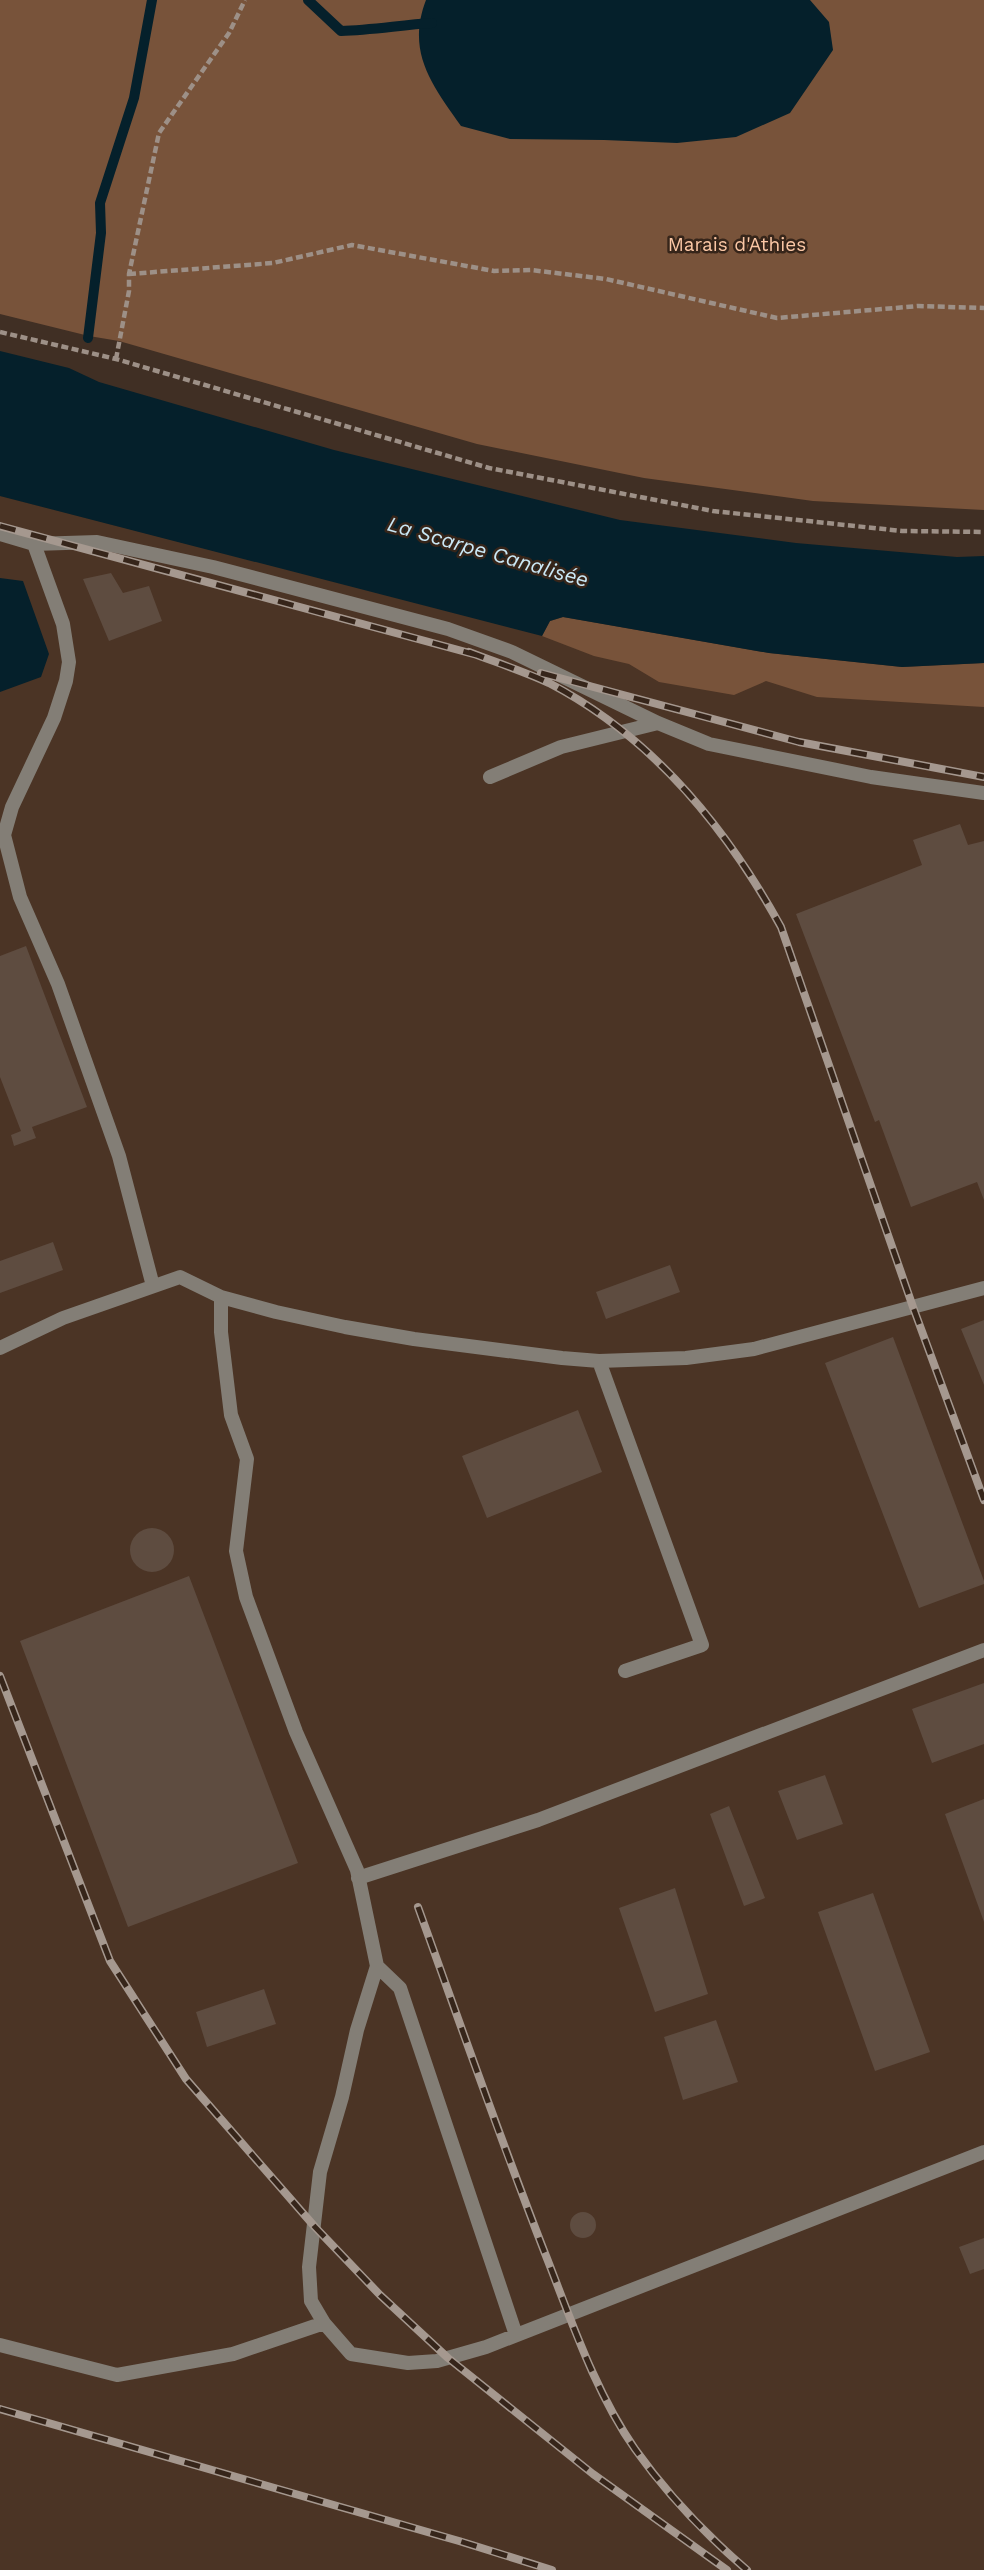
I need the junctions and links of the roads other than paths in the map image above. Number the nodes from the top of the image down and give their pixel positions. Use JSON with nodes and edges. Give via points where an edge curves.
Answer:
{"nodes":[{"id":1,"x":0,"y":534,"type":"edge"},
{"id":2,"x":34,"y":544,"type":"junction"},
{"id":3,"x":658,"y":723,"type":"junction"},
{"id":4,"x":490,"y":777,"type":"dead end"},
{"id":5,"x":984,"y":793,"type":"edge"},
{"id":6,"x":6,"y":811,"type":"edge"},
{"id":7,"x":153,"y":1286,"type":"junction"},
{"id":8,"x":984,"y":1288,"type":"edge"},
{"id":9,"x":221,"y":1297,"type":"junction"},
{"id":10,"x":0,"y":1348,"type":"edge"},
{"id":11,"x":599,"y":1361,"type":"junction"},
{"id":12,"x":984,"y":1650,"type":"edge"},
{"id":13,"x":625,"y":1671,"type":"dead end"},
{"id":14,"x":358,"y":1878,"type":"junction"},
{"id":15,"x":377,"y":1966,"type":"junction"},
{"id":16,"x":984,"y":2152,"type":"edge"},
{"id":17,"x":324,"y":2323,"type":"junction"},
{"id":18,"x":516,"y":2335,"type":"junction"},
{"id":19,"x":0,"y":2345,"type":"edge"}],
"edges":[{"from":1,"to":2,"type":"lane"},
{"from":2,"to":3,"type":"lane","via":[[97,542],[139,549],[448,629],[512,652]]},
{"from":2,"to":6,"type":"lane","via":[[63,624],[69,662],[54,718]]},
{"from":3,"to":4,"type":"lane","via":[[561,747]]},
{"from":3,"to":5,"type":"lane","via":[[709,744],[871,777]]},
{"from":6,"to":7,"type":"lane","via":[[4,835],[20,897],[58,984],[119,1156]]},
{"from":7,"to":9,"type":"lane","via":[[180,1277]]},
{"from":7,"to":10,"type":"lane","via":[[63,1318]]},
{"from":8,"to":11,"type":"lane","via":[[754,1349],[686,1358]]},
{"from":9,"to":11,"type":"lane","via":[[414,1339]]},
{"from":9,"to":14,"type":"lane","via":[[231,1415],[247,1459],[236,1551],[246,1597],[296,1732]]},
{"from":11,"to":13,"type":"lane","via":[[702,1644]]},
{"from":12,"to":14,"type":"lane","via":[[538,1820]]},
{"from":14,"to":15,"type":"lane"},
{"from":15,"to":17,"type":"lane","via":[[320,2172],[309,2267],[311,2301]]},
{"from":15,"to":18,"type":"lane","via":[[400,1988]]},
{"from":16,"to":18,"type":"lane"},
{"from":17,"to":18,"type":"lane","via":[[351,2354],[408,2363],[437,2361]]},
{"from":17,"to":19,"type":"lane","via":[[233,2354],[117,2375]]}]}
